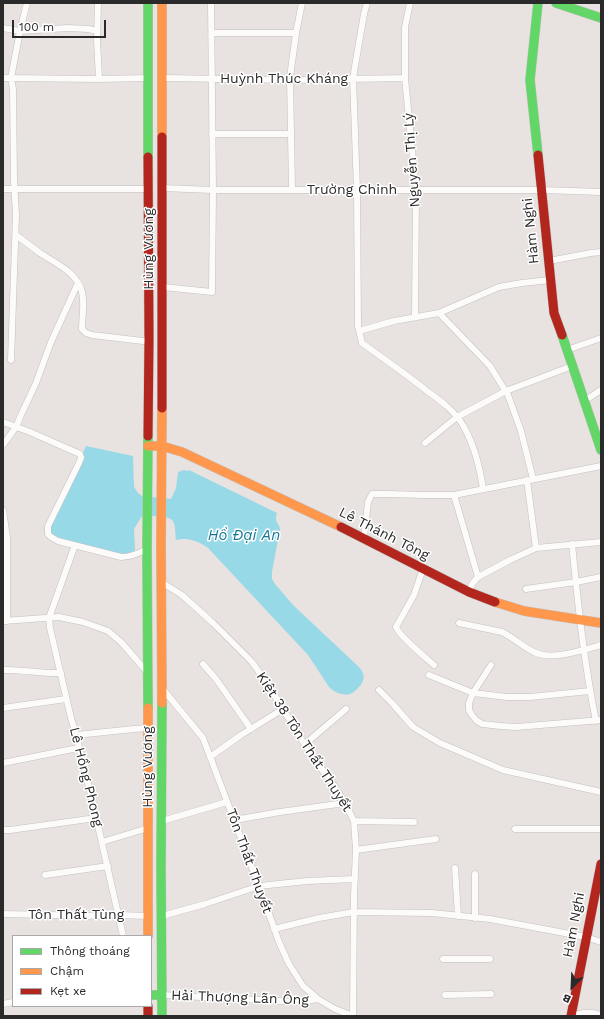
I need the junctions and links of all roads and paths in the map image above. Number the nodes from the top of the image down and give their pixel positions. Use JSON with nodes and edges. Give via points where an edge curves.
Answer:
{"nodes":[{"id":1,"x":27,"y":3,"type":"edge"},
{"id":2,"x":98,"y":3,"type":"edge"},
{"id":3,"x":148,"y":3,"type":"edge"},
{"id":4,"x":162,"y":3,"type":"edge"},
{"id":5,"x":211,"y":3,"type":"edge"},
{"id":6,"x":302,"y":3,"type":"edge"},
{"id":7,"x":367,"y":3,"type":"edge"},
{"id":8,"x":410,"y":3,"type":"edge"},
{"id":9,"x":538,"y":3,"type":"edge"},
{"id":10,"x":556,"y":3,"type":"edge"},
{"id":11,"x":601,"y":18,"type":"edge"},
{"id":12,"x":3,"y":28,"type":"edge"},
{"id":13,"x":20,"y":31,"type":"junction"},
{"id":14,"x":97,"y":31,"type":"junction"},
{"id":15,"x":212,"y":33,"type":"junction"},
{"id":16,"x":296,"y":33,"type":"junction"},
{"id":17,"x":3,"y":78,"type":"edge"},
{"id":18,"x":11,"y":78,"type":"junction"},
{"id":19,"x":149,"y":78,"type":"junction"},
{"id":20,"x":163,"y":78,"type":"junction"},
{"id":21,"x":353,"y":78,"type":"junction"},
{"id":22,"x":405,"y":78,"type":"junction"},
{"id":23,"x":99,"y":79,"type":"junction"},
{"id":24,"x":212,"y":79,"type":"junction"},
{"id":25,"x":290,"y":80,"type":"junction"},
{"id":26,"x":212,"y":134,"type":"junction"},
{"id":27,"x":291,"y":134,"type":"junction"},
{"id":28,"x":3,"y":188,"type":"edge"},
{"id":29,"x":15,"y":188,"type":"junction"},
{"id":30,"x":149,"y":188,"type":"junction"},
{"id":31,"x":163,"y":188,"type":"junction"},
{"id":32,"x":213,"y":190,"type":"junction"},
{"id":33,"x":292,"y":190,"type":"junction"},
{"id":34,"x":357,"y":190,"type":"junction"},
{"id":35,"x":416,"y":190,"type":"junction"},
{"id":36,"x":542,"y":190,"type":"junction"},
{"id":37,"x":601,"y":192,"type":"edge"},
{"id":38,"x":16,"y":234,"type":"junction"},
{"id":39,"x":601,"y":252,"type":"edge"},
{"id":40,"x":549,"y":261,"type":"junction"},
{"id":41,"x":550,"y":280,"type":"junction"},
{"id":42,"x":78,"y":283,"type":"junction"},
{"id":43,"x":149,"y":287,"type":"junction"},
{"id":44,"x":163,"y":287,"type":"junction"},
{"id":45,"x":439,"y":313,"type":"junction"},
{"id":46,"x":415,"y":318,"type":"junction"},
{"id":47,"x":359,"y":331,"type":"junction"},
{"id":48,"x":601,"y":338,"type":"edge"},
{"id":49,"x":149,"y":339,"type":"junction"},
{"id":50,"x":163,"y":339,"type":"junction"},
{"id":51,"x":567,"y":350,"type":"junction"},
{"id":52,"x":11,"y":360,"type":"dead end"},
{"id":53,"x":572,"y":366,"type":"junction"},
{"id":54,"x":601,"y":390,"type":"edge"},
{"id":55,"x":506,"y":391,"type":"junction"},
{"id":56,"x":584,"y":400,"type":"junction"},
{"id":57,"x":457,"y":417,"type":"junction"},
{"id":58,"x":3,"y":422,"type":"edge"},
{"id":59,"x":16,"y":427,"type":"junction"},
{"id":60,"x":425,"y":443,"type":"dead end"},
{"id":61,"x":3,"y":445,"type":"edge"},
{"id":62,"x":148,"y":446,"type":"junction"},
{"id":63,"x":162,"y":446,"type":"junction"},
{"id":64,"x":601,"y":450,"type":"edge"},
{"id":65,"x":601,"y":466,"type":"edge"},
{"id":66,"x":530,"y":480,"type":"junction"},
{"id":67,"x":483,"y":489,"type":"junction"},
{"id":68,"x":454,"y":495,"type":"junction"},
{"id":69,"x":3,"y":510,"type":"edge"},
{"id":70,"x":364,"y":538,"type":"junction"},
{"id":71,"x":5,"y":542,"type":"edge"},
{"id":72,"x":601,"y":542,"type":"edge"},
{"id":73,"x":572,"y":544,"type":"junction"},
{"id":74,"x":75,"y":545,"type":"junction"},
{"id":75,"x":536,"y":548,"type":"junction"},
{"id":76,"x":147,"y":549,"type":"junction"},
{"id":77,"x":423,"y":569,"type":"junction"},
{"id":78,"x":478,"y":576,"type":"junction"},
{"id":79,"x":601,"y":577,"type":"edge"},
{"id":80,"x":161,"y":582,"type":"junction"},
{"id":81,"x":576,"y":582,"type":"junction"},
{"id":82,"x":526,"y":589,"type":"dead end"},
{"id":83,"x":468,"y":592,"type":"junction"},
{"id":84,"x":49,"y":618,"type":"junction"},
{"id":85,"x":580,"y":620,"type":"junction"},
{"id":86,"x":5,"y":621,"type":"edge"},
{"id":87,"x":459,"y":622,"type":"dead end"},
{"id":88,"x":601,"y":623,"type":"edge"},
{"id":89,"x":601,"y":645,"type":"edge"},
{"id":90,"x":584,"y":650,"type":"junction"},
{"id":91,"x":203,"y":664,"type":"dead end"},
{"id":92,"x":491,"y":665,"type":"dead end"},
{"id":93,"x":434,"y":666,"type":"dead end"},
{"id":94,"x":3,"y":670,"type":"edge"},
{"id":95,"x":61,"y":673,"type":"junction"},
{"id":96,"x":148,"y":673,"type":"junction"},
{"id":97,"x":429,"y":675,"type":"dead end"},
{"id":98,"x":162,"y":688,"type":"junction"},
{"id":99,"x":379,"y":690,"type":"dead end"},
{"id":100,"x":590,"y":691,"type":"junction"},
{"id":101,"x":473,"y":693,"type":"junction"},
{"id":102,"x":66,"y":699,"type":"junction"},
{"id":103,"x":3,"y":708,"type":"edge"},
{"id":104,"x":283,"y":709,"type":"junction"},
{"id":105,"x":346,"y":709,"type":"dead end"},
{"id":106,"x":598,"y":720,"type":"edge"},
{"id":107,"x":148,"y":728,"type":"junction"},
{"id":108,"x":251,"y":729,"type":"junction"},
{"id":109,"x":76,"y":735,"type":"junction"},
{"id":110,"x":305,"y":744,"type":"junction"},
{"id":111,"x":78,"y":748,"type":"junction"},
{"id":112,"x":210,"y":757,"type":"junction"},
{"id":113,"x":3,"y":763,"type":"edge"},
{"id":114,"x":601,"y":792,"type":"edge"},
{"id":115,"x":227,"y":802,"type":"junction"},
{"id":116,"x":345,"y":802,"type":"junction"},
{"id":117,"x":96,"y":818,"type":"junction"},
{"id":118,"x":234,"y":820,"type":"junction"},
{"id":119,"x":162,"y":821,"type":"junction"},
{"id":120,"x":354,"y":821,"type":"junction"},
{"id":121,"x":414,"y":822,"type":"dead end"},
{"id":122,"x":148,"y":825,"type":"junction"},
{"id":123,"x":601,"y":828,"type":"edge"},
{"id":124,"x":514,"y":829,"type":"dead end"},
{"id":125,"x":3,"y":830,"type":"edge"},
{"id":126,"x":436,"y":840,"type":"dead end"},
{"id":127,"x":102,"y":842,"type":"junction"},
{"id":128,"x":356,"y":850,"type":"junction"},
{"id":129,"x":601,"y":864,"type":"edge"},
{"id":130,"x":108,"y":866,"type":"junction"},
{"id":131,"x":455,"y":868,"type":"dead end"},
{"id":132,"x":475,"y":874,"type":"dead end"},
{"id":133,"x":45,"y":875,"type":"dead end"},
{"id":134,"x":355,"y":879,"type":"junction"},
{"id":135,"x":259,"y":886,"type":"junction"},
{"id":136,"x":354,"y":912,"type":"junction"},
{"id":137,"x":3,"y":914,"type":"edge"},
{"id":138,"x":118,"y":915,"type":"junction"},
{"id":139,"x":148,"y":916,"type":"junction"},
{"id":140,"x":162,"y":916,"type":"junction"},
{"id":141,"x":458,"y":916,"type":"junction"},
{"id":142,"x":475,"y":918,"type":"junction"},
{"id":143,"x":274,"y":929,"type":"junction"},
{"id":144,"x":124,"y":935,"type":"edge"},
{"id":145,"x":148,"y":935,"type":"edge"},
{"id":146,"x":586,"y":937,"type":"junction"},
{"id":147,"x":601,"y":942,"type":"edge"},
{"id":148,"x":443,"y":959,"type":"dead end"},
{"id":149,"x":490,"y":959,"type":"dead end"},
{"id":150,"x":491,"y":994,"type":"dead end"},
{"id":151,"x":152,"y":995,"type":"edge"},
{"id":152,"x":162,"y":995,"type":"junction"},
{"id":153,"x":444,"y":995,"type":"dead end"},
{"id":154,"x":318,"y":999,"type":"junction"},
{"id":155,"x":162,"y":1016,"type":"edge"},
{"id":156,"x":353,"y":1016,"type":"edge"},
{"id":157,"x":571,"y":1016,"type":"edge"},
{"id":158,"x":601,"y":1016,"type":"edge"}],
"edges":[{"from":1,"to":13,"type":"street"},
{"from":2,"to":14,"type":"street"},
{"from":3,"to":19,"type":"main road","name":"Hùng Vương"},
{"from":4,"to":20,"type":"main road","name":"Hùng Vương"},
{"from":5,"to":15,"type":"street"},
{"from":6,"to":16,"type":"street"},
{"from":7,"to":21,"type":"street"},
{"from":8,"to":22,"type":"street","name":"Nguyễn Thị Lý","via":[[405,27]]},
{"from":9,"to":36,"type":"main road","name":"Hàm Nghi","via":[[530,80]]},
{"from":10,"to":11,"type":"main road"},
{"from":12,"to":13,"type":"street"},
{"from":13,"to":14,"type":"street","via":[[68,28]]},
{"from":13,"to":18,"type":"street"},
{"from":14,"to":23,"type":"street"},
{"from":15,"to":16,"type":"street"},
{"from":15,"to":24,"type":"street"},
{"from":16,"to":25,"type":"street"},
{"from":17,"to":18,"type":"street"},
{"from":18,"to":23,"type":"street"},
{"from":18,"to":29,"type":"street"},
{"from":19,"to":20,"type":"main road"},
{"from":19,"to":23,"type":"street"},
{"from":19,"to":30,"type":"main road","name":"Hùng Vương"},
{"from":20,"to":24,"type":"street","name":"Huỳnh Thúc Kháng"},
{"from":20,"to":31,"type":"main road","name":"Hùng Vương"},
{"from":21,"to":22,"type":"street","name":"Huỳnh Thúc Kháng"},
{"from":21,"to":25,"type":"street","name":"Huỳnh Thúc Kháng"},
{"from":21,"to":34,"type":"street"},
{"from":22,"to":35,"type":"street","name":"Nguyễn Thị Lý"},
{"from":24,"to":25,"type":"street","name":"Huỳnh Thúc Kháng"},
{"from":24,"to":26,"type":"street"},
{"from":25,"to":27,"type":"street"},
{"from":26,"to":27,"type":"street"},
{"from":26,"to":32,"type":"street"},
{"from":27,"to":33,"type":"street"},
{"from":28,"to":29,"type":"street"},
{"from":29,"to":30,"type":"street"},
{"from":29,"to":38,"type":"street"},
{"from":30,"to":31,"type":"main road"},
{"from":30,"to":43,"type":"main road","name":"Hùng Vương"},
{"from":31,"to":32,"type":"street","name":"Trường Chinh"},
{"from":31,"to":44,"type":"main road","name":"Hùng Vương"},
{"from":32,"to":33,"type":"street","name":"Trường Chinh"},
{"from":32,"to":44,"type":"street","via":[[212,292]]},
{"from":33,"to":34,"type":"street","name":"Trường Chinh"},
{"from":34,"to":35,"type":"street","name":"Trường Chinh"},
{"from":34,"to":47,"type":"street"},
{"from":35,"to":36,"type":"street","name":"Trường Chinh"},
{"from":35,"to":46,"type":"street","name":"Nguyễn Thị Lý"},
{"from":36,"to":37,"type":"street","name":"Trường Chinh"},
{"from":36,"to":40,"type":"main road","name":"Hàm Nghi"},
{"from":38,"to":42,"type":"street","via":[[70,273]]},
{"from":38,"to":52,"type":"street"},
{"from":39,"to":40,"type":"street"},
{"from":40,"to":41,"type":"main road","name":"Hàm Nghi"},
{"from":41,"to":45,"type":"street","via":[[499,288]]},
{"from":41,"to":51,"type":"main road","name":"Hàm Nghi","via":[[554,313]]},
{"from":42,"to":49,"type":"street","via":[[84,307],[82,329],[86,333],[143,341]]},
{"from":42,"to":59,"type":"street"},
{"from":43,"to":44,"type":"main road"},
{"from":43,"to":49,"type":"main road","name":"Hùng Vương"},
{"from":44,"to":50,"type":"main road","name":"Hùng Vương"},
{"from":45,"to":46,"type":"street"},
{"from":45,"to":55,"type":"street","via":[[490,366]]},
{"from":46,"to":47,"type":"street"},
{"from":47,"to":57,"type":"street","via":[[362,344],[432,395]]},
{"from":48,"to":51,"type":"street"},
{"from":49,"to":50,"type":"main road"},
{"from":49,"to":62,"type":"main road","name":"Hùng Vương"},
{"from":50,"to":63,"type":"main road","name":"Hùng Vương"},
{"from":51,"to":53,"type":"main road","name":"Hàm Nghi"},
{"from":53,"to":55,"type":"street"},
{"from":53,"to":56,"type":"main road","name":"Hàm Nghi"},
{"from":54,"to":56,"type":"street"},
{"from":55,"to":57,"type":"street"},
{"from":55,"to":66,"type":"street","via":[[521,430]]},
{"from":56,"to":64,"type":"main road","name":"Hàm Nghi"},
{"from":57,"to":60,"type":"street"},
{"from":57,"to":67,"type":"street","via":[[474,448]]},
{"from":58,"to":59,"type":"street"},
{"from":59,"to":61,"type":"street"},
{"from":59,"to":74,"type":"street","via":[[80,454],[79,463],[48,526],[48,534],[51,537]]},
{"from":62,"to":63,"type":"main road","name":"Lê Thánh Tông"},
{"from":62,"to":76,"type":"main road","name":"Hùng Vương"},
{"from":63,"to":70,"type":"main road","name":"Lê Thánh Tông","via":[[182,452]]},
{"from":63,"to":80,"type":"main road","name":"Hùng Vương"},
{"from":65,"to":66,"type":"street"},
{"from":66,"to":67,"type":"street"},
{"from":66,"to":75,"type":"street"},
{"from":67,"to":68,"type":"street"},
{"from":68,"to":70,"type":"street","via":[[372,494],[368,502]]},
{"from":68,"to":78,"type":"street"},
{"from":69,"to":71,"type":"street"},
{"from":70,"to":77,"type":"main road","name":"Lê Thánh Tông"},
{"from":71,"to":86,"type":"street"},
{"from":72,"to":73,"type":"street"},
{"from":73,"to":75,"type":"street"},
{"from":73,"to":81,"type":"street"},
{"from":74,"to":76,"type":"street","via":[[121,557],[136,555]]},
{"from":74,"to":84,"type":"street"},
{"from":75,"to":78,"type":"street"},
{"from":76,"to":96,"type":"main road","name":"Hùng Vương"},
{"from":77,"to":83,"type":"main road","name":"Lê Thánh Tông"},
{"from":77,"to":93,"type":"street","via":[[414,595],[396,627]]},
{"from":78,"to":83,"type":"street"},
{"from":79,"to":81,"type":"street"},
{"from":80,"to":98,"type":"main road","name":"Hùng Vương"},
{"from":80,"to":104,"type":"street","name":"Kiệt 38 Tôn Thất Thuyết","via":[[182,595],[252,662]]},
{"from":81,"to":82,"type":"street"},
{"from":81,"to":85,"type":"street"},
{"from":83,"to":85,"type":"main road","name":"Lê Thánh Tông","via":[[524,611]]},
{"from":84,"to":86,"type":"street"},
{"from":84,"to":95,"type":"street","name":"Lê Hồng Phong"},
{"from":84,"to":96,"type":"street","via":[[59,617],[83,622],[108,631]]},
{"from":85,"to":88,"type":"main road","name":"Lê Thánh Tông"},
{"from":85,"to":90,"type":"street"},
{"from":87,"to":90,"type":"street","via":[[502,632],[538,654],[555,655]]},
{"from":89,"to":90,"type":"street"},
{"from":90,"to":100,"type":"street"},
{"from":91,"to":108,"type":"street"},
{"from":92,"to":101,"type":"street"},
{"from":94,"to":95,"type":"street"},
{"from":95,"to":102,"type":"street","name":"Lê Hồng Phong"},
{"from":96,"to":98,"type":"main road"},
{"from":96,"to":107,"type":"main road","name":"Hùng Vương"},
{"from":97,"to":101,"type":"street"},
{"from":98,"to":112,"type":"street","name":"Tôn Thất Thuyết","via":[[203,738]]},
{"from":98,"to":119,"type":"main road","name":"Hùng Vương"},
{"from":99,"to":114,"type":"street","via":[[413,727],[440,743],[503,770]]},
{"from":100,"to":101,"type":"street","via":[[530,697]]},
{"from":100,"to":106,"type":"street"},
{"from":101,"to":106,"type":"street","via":[[469,710],[474,719],[482,724],[516,727]]},
{"from":102,"to":103,"type":"street"},
{"from":102,"to":109,"type":"street","name":"Lê Hồng Phong"},
{"from":104,"to":108,"type":"street"},
{"from":104,"to":110,"type":"street","name":"Kiệt 38 Tôn Thất Thuyết"},
{"from":105,"to":110,"type":"street"},
{"from":107,"to":109,"type":"street"},
{"from":107,"to":122,"type":"main road","name":"Hùng Vương"},
{"from":108,"to":112,"type":"street"},
{"from":109,"to":111,"type":"street","name":"Lê Hồng Phong"},
{"from":110,"to":116,"type":"street","name":"Kiệt 38 Tôn Thất Thuyết"},
{"from":111,"to":113,"type":"street"},
{"from":111,"to":117,"type":"street","name":"Lê Hồng Phong"},
{"from":112,"to":115,"type":"street","name":"Tôn Thất Thuyết"},
{"from":115,"to":118,"type":"street","name":"Tôn Thất Thuyết"},
{"from":115,"to":119,"type":"street"},
{"from":116,"to":118,"type":"street"},
{"from":116,"to":120,"type":"street","name":"Kiệt 38 Tôn Thất Thuyết"},
{"from":117,"to":125,"type":"street"},
{"from":117,"to":127,"type":"street","name":"Lê Hồng Phong"},
{"from":118,"to":135,"type":"street","name":"Tôn Thất Thuyết"},
{"from":119,"to":122,"type":"main road"},
{"from":119,"to":140,"type":"main road","name":"Hùng Vương"},
{"from":120,"to":121,"type":"street"},
{"from":120,"to":128,"type":"street","name":"Kiệt 38 Tôn Thất Thuyết"},
{"from":122,"to":127,"type":"street"},
{"from":122,"to":139,"type":"main road","name":"Hùng Vương"},
{"from":123,"to":124,"type":"street"},
{"from":126,"to":128,"type":"street"},
{"from":127,"to":130,"type":"street","name":"Lê Hồng Phong"},
{"from":128,"to":134,"type":"street","name":"Kiệt 38 Tôn Thất Thuyết"},
{"from":129,"to":146,"type":"main road","name":"Hàm Nghi"},
{"from":130,"to":133,"type":"street"},
{"from":130,"to":138,"type":"street","name":"Lê Hồng Phong"},
{"from":131,"to":141,"type":"street"},
{"from":132,"to":142,"type":"street"},
{"from":134,"to":135,"type":"street"},
{"from":134,"to":136,"type":"street","name":"Kiệt 38 Tôn Thất Thuyết"},
{"from":135,"to":140,"type":"street"},
{"from":135,"to":143,"type":"street","name":"Tôn Thất Thuyết"},
{"from":136,"to":141,"type":"street"},
{"from":136,"to":143,"type":"street"},
{"from":136,"to":156,"type":"street","name":"Kiệt 38 Tôn Thất Thuyết"},
{"from":137,"to":138,"type":"street","name":"Tôn Thất Tùng"},
{"from":138,"to":139,"type":"street","name":"Tôn Thất Tùng"},
{"from":138,"to":144,"type":"street","name":"Lê Hồng Phong"},
{"from":139,"to":140,"type":"main road"},
{"from":139,"to":145,"type":"main road","name":"Hùng Vương"},
{"from":140,"to":152,"type":"main road","name":"Hùng Vương"},
{"from":141,"to":142,"type":"street"},
{"from":142,"to":146,"type":"street"},
{"from":143,"to":154,"type":"street","name":"Tôn Thất Thuyết","via":[[289,964],[303,986]]},
{"from":146,"to":147,"type":"street"},
{"from":146,"to":157,"type":"main road","name":"Hàm Nghi"},
{"from":148,"to":149,"type":"street"},
{"from":150,"to":153,"type":"street"},
{"from":151,"to":152,"type":"main road"},
{"from":152,"to":154,"type":"street","name":"Hải Thượng Lãn Ông","via":[[299,1002]]},
{"from":152,"to":155,"type":"main road","name":"Hùng Vương"},
{"from":154,"to":156,"type":"street","name":"Tôn Thất Thuyết","via":[[335,1010]]},
{"from":157,"to":158,"type":"street","via":[[581,1012]]}]}
